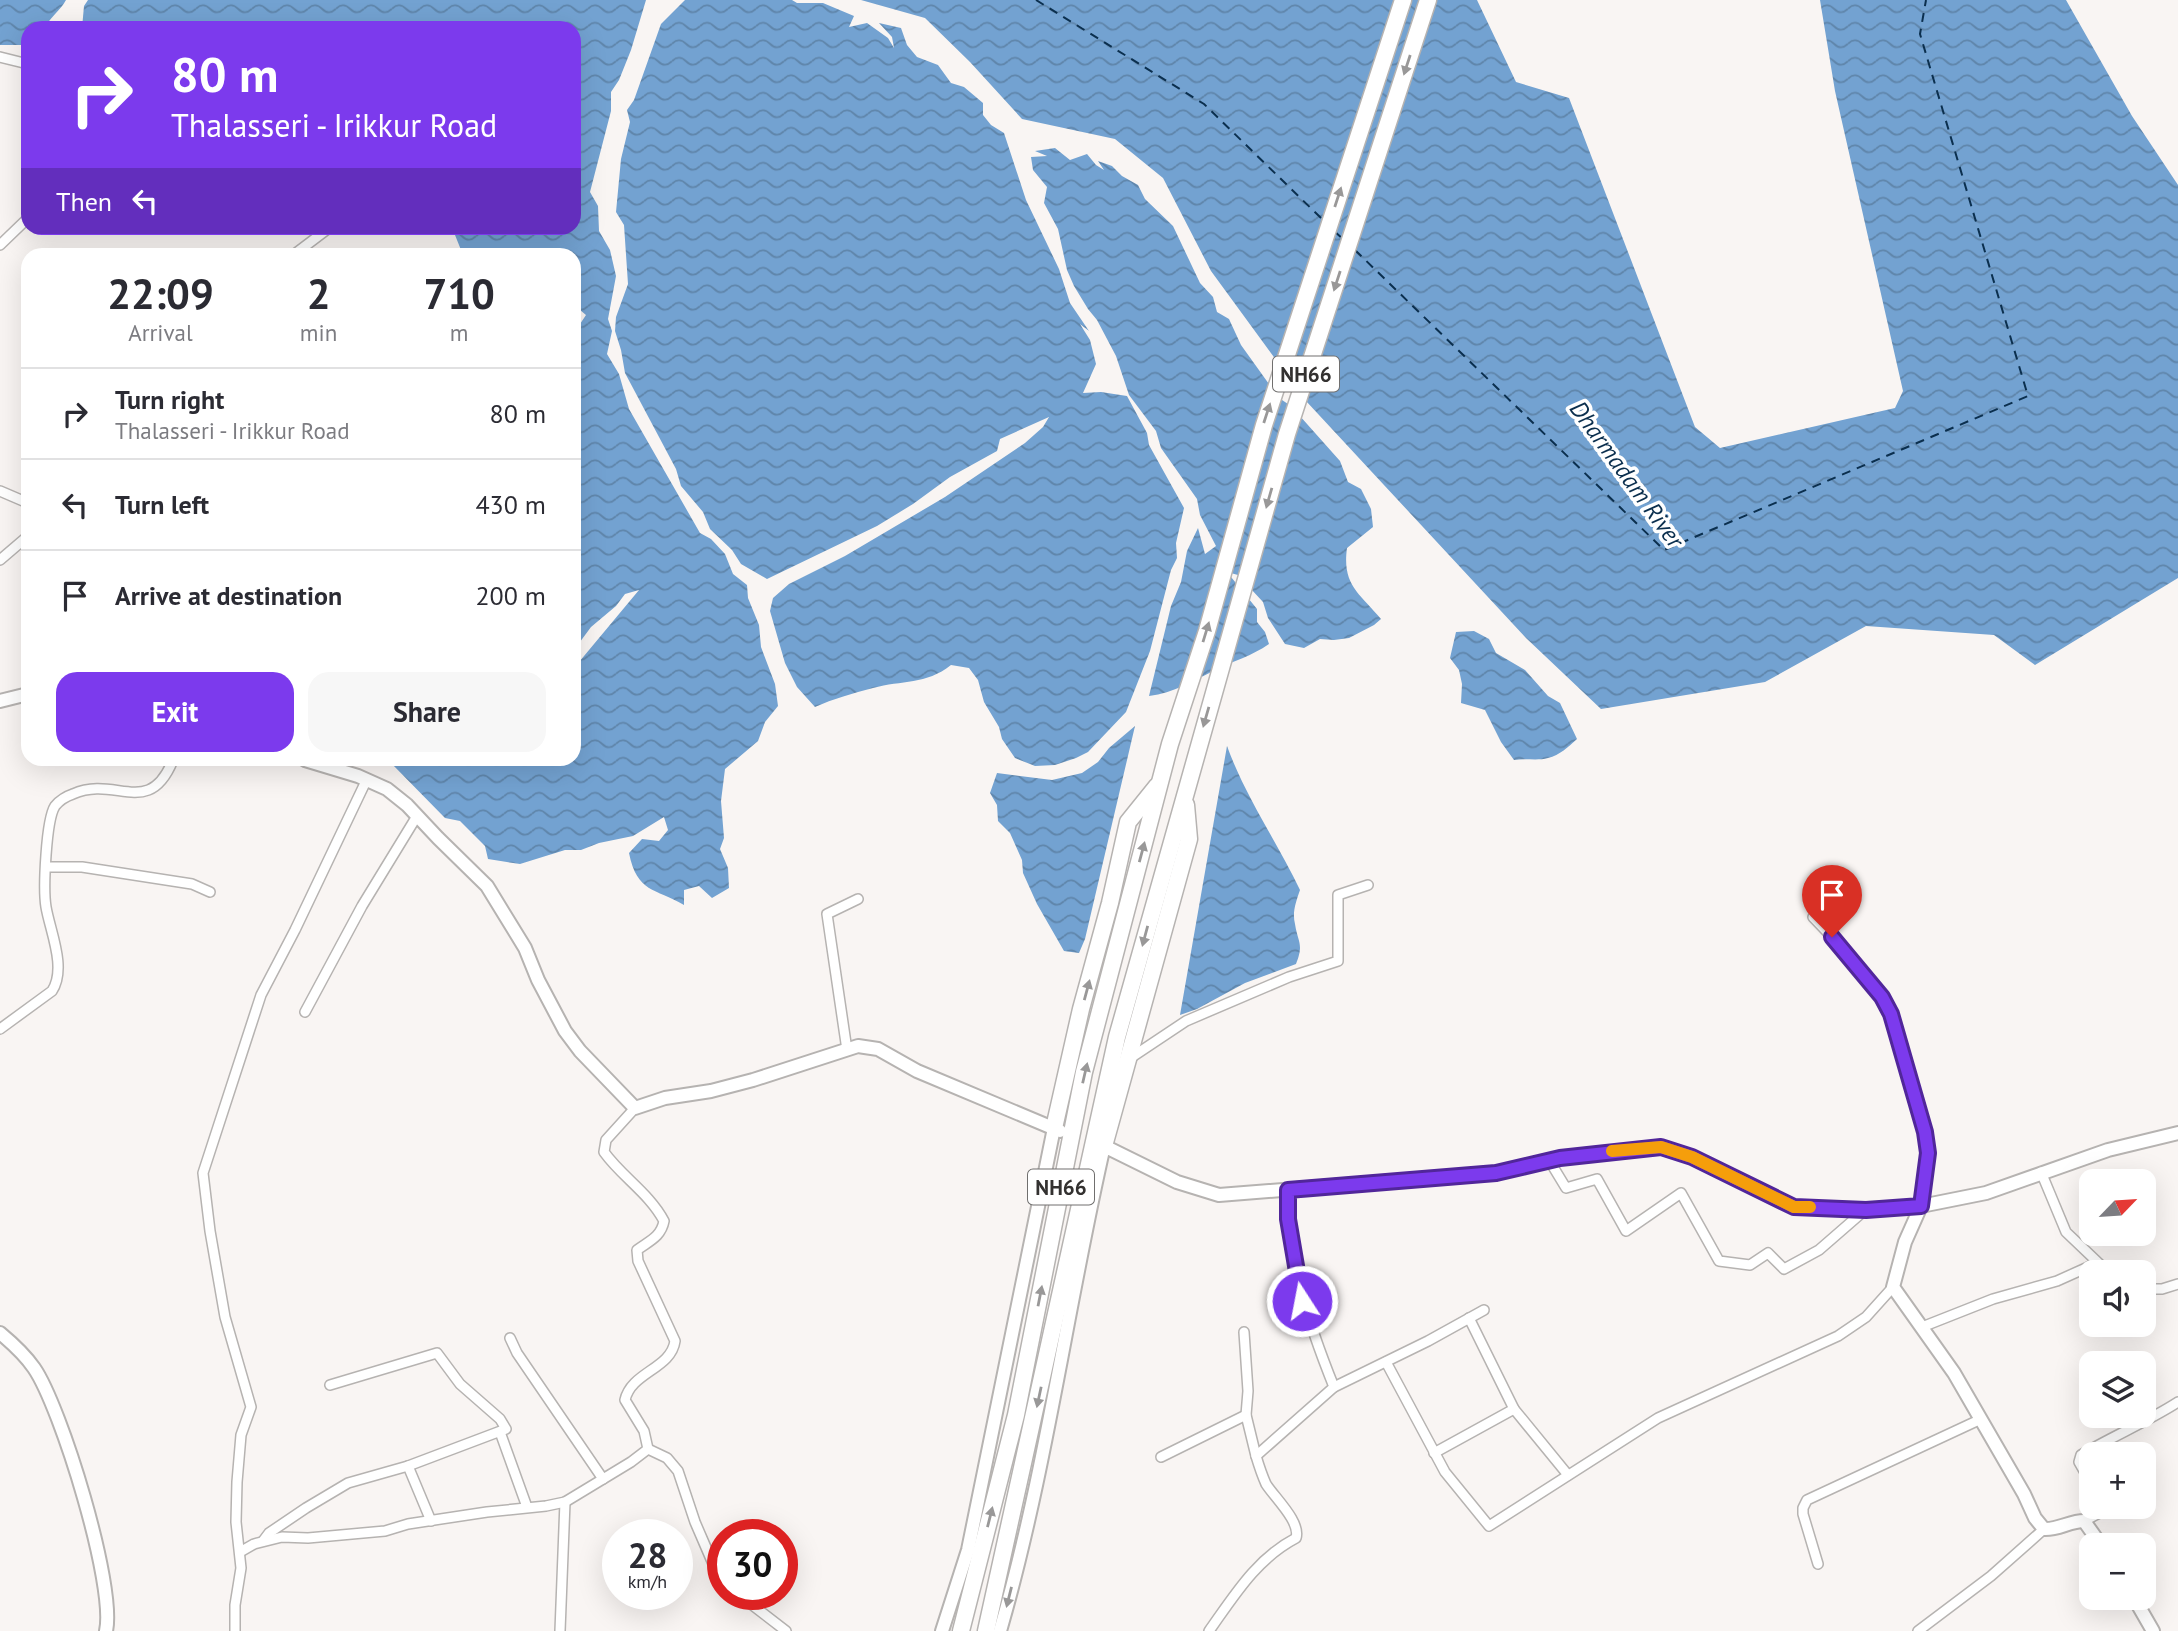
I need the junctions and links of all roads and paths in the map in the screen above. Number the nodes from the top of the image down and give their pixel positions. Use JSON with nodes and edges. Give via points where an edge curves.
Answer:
{"nodes":[{"id":1,"x":1403,"y":0,"type":"edge"},
{"id":2,"x":1428,"y":0,"type":"edge"},
{"id":3,"x":0,"y":57,"type":"edge"},
{"id":4,"x":21,"y":62,"type":"edge"},
{"id":5,"x":21,"y":225,"type":"edge"},
{"id":6,"x":320,"y":235,"type":"edge"},
{"id":7,"x":0,"y":245,"type":"edge"},
{"id":8,"x":303,"y":248,"type":"edge"},
{"id":9,"x":0,"y":491,"type":"edge"},
{"id":10,"x":21,"y":500,"type":"edge"},
{"id":11,"x":21,"y":542,"type":"edge"},
{"id":12,"x":0,"y":560,"type":"edge"},
{"id":13,"x":21,"y":696,"type":"edge"},
{"id":14,"x":0,"y":701,"type":"edge"},
{"id":15,"x":170,"y":766,"type":"edge"},
{"id":16,"x":324,"y":766,"type":"edge"},
{"id":17,"x":366,"y":779,"type":"junction"},
{"id":18,"x":1160,"y":781,"type":"junction"},
{"id":19,"x":1185,"y":792,"type":"junction"},
{"id":20,"x":417,"y":816,"type":"junction"},
{"id":21,"x":46,"y":867,"type":"junction"},
{"id":22,"x":1368,"y":885,"type":"dead end"},
{"id":23,"x":210,"y":892,"type":"dead end"},
{"id":24,"x":859,"y":898,"type":"dead end"},
{"id":25,"x":1813,"y":917,"type":"dead end"},
{"id":26,"x":305,"y":1012,"type":"dead end"},
{"id":27,"x":0,"y":1029,"type":"edge"},
{"id":28,"x":847,"y":1050,"type":"junction"},
{"id":29,"x":1129,"y":1059,"type":"junction"},
{"id":30,"x":635,"y":1108,"type":"junction"},
{"id":31,"x":1057,"y":1129,"type":"junction"},
{"id":32,"x":2178,"y":1133,"type":"edge"},
{"id":33,"x":1104,"y":1146,"type":"junction"},
{"id":34,"x":1549,"y":1160,"type":"junction"},
{"id":35,"x":2041,"y":1172,"type":"junction"},
{"id":36,"x":1288,"y":1190,"type":"junction"},
{"id":37,"x":1921,"y":1206,"type":"junction"},
{"id":38,"x":1866,"y":1210,"type":"junction"},
{"id":39,"x":2095,"y":1260,"type":"edge"},
{"id":40,"x":2079,"y":1271,"type":"edge"},
{"id":41,"x":2178,"y":1284,"type":"edge"},
{"id":42,"x":1893,"y":1287,"type":"junction"},
{"id":43,"x":2156,"y":1289,"type":"edge"},
{"id":44,"x":1484,"y":1310,"type":"dead end"},
{"id":45,"x":1469,"y":1318,"type":"junction"},
{"id":46,"x":1922,"y":1327,"type":"junction"},
{"id":47,"x":1244,"y":1332,"type":"dead end"},
{"id":48,"x":0,"y":1333,"type":"edge"},
{"id":49,"x":510,"y":1338,"type":"dead end"},
{"id":50,"x":1386,"y":1362,"type":"junction"},
{"id":51,"x":330,"y":1385,"type":"dead end"},
{"id":52,"x":1334,"y":1387,"type":"junction"},
{"id":53,"x":2178,"y":1402,"type":"edge"},
{"id":54,"x":1514,"y":1409,"type":"junction"},
{"id":55,"x":1246,"y":1415,"type":"junction"},
{"id":56,"x":1979,"y":1420,"type":"junction"},
{"id":57,"x":500,"y":1432,"type":"junction"},
{"id":58,"x":2104,"y":1442,"type":"edge"},
{"id":59,"x":648,"y":1449,"type":"junction"},
{"id":60,"x":1434,"y":1453,"type":"junction"},
{"id":61,"x":1256,"y":1456,"type":"junction"},
{"id":62,"x":1161,"y":1457,"type":"dead end"},
{"id":63,"x":408,"y":1466,"type":"junction"},
{"id":64,"x":1568,"y":1475,"type":"junction"},
{"id":65,"x":603,"y":1479,"type":"junction"},
{"id":66,"x":565,"y":1502,"type":"junction"},
{"id":67,"x":527,"y":1507,"type":"junction"},
{"id":68,"x":2088,"y":1519,"type":"edge"},
{"id":69,"x":431,"y":1521,"type":"junction"},
{"id":70,"x":2084,"y":1521,"type":"junction"},
{"id":71,"x":2044,"y":1529,"type":"junction"},
{"id":72,"x":2092,"y":1533,"type":"edge"},
{"id":73,"x":263,"y":1541,"type":"junction"},
{"id":74,"x":707,"y":1550,"type":"edge"},
{"id":75,"x":240,"y":1552,"type":"junction"},
{"id":76,"x":1818,"y":1564,"type":"dead end"},
{"id":77,"x":759,"y":1610,"type":"edge"},
{"id":78,"x":2141,"y":1610,"type":"edge"},
{"id":79,"x":106,"y":1631,"type":"edge"},
{"id":80,"x":235,"y":1631,"type":"edge"},
{"id":81,"x":560,"y":1631,"type":"edge"},
{"id":82,"x":786,"y":1631,"type":"edge"},
{"id":83,"x":942,"y":1631,"type":"edge"},
{"id":84,"x":961,"y":1631,"type":"edge"},
{"id":85,"x":986,"y":1631,"type":"edge"},
{"id":86,"x":1000,"y":1631,"type":"edge"},
{"id":87,"x":1209,"y":1631,"type":"edge"},
{"id":88,"x":1918,"y":1631,"type":"edge"},
{"id":89,"x":2154,"y":1631,"type":"edge"}],
"edges":[{"from":18,"to":1,"type":"highway","number":"NH66","one_way":true,"via":[[1264,425]]},
{"from":2,"to":19,"type":"highway","number":"NH66","one_way":true,"via":[[1287,435]]},
{"from":3,"to":4,"type":"street"},
{"from":5,"to":7,"type":"street"},
{"from":6,"to":8,"type":"street"},
{"from":9,"to":10,"type":"street"},
{"from":11,"to":12,"type":"street"},
{"from":13,"to":14,"type":"main road"},
{"from":15,"to":21,"type":"street","via":[[161,783],[148,791],[91,787],[65,797],[54,807],[46,840]]},
{"from":16,"to":17,"type":"main road"},
{"from":17,"to":20,"type":"main road","via":[[387,789]]},
{"from":17,"to":75,"type":"street","via":[[261,995],[203,1173],[225,1317],[251,1408],[240,1435],[236,1522]]},
{"from":31,"to":18,"type":"highway","one_way":true,"via":[[1081,1009],[1128,822]]},
{"from":84,"to":18,"type":"highway","number":"NH66","one_way":true,"via":[[1016,1415],[1084,1072]]},
{"from":19,"to":29,"type":"highway","via":[[1189,839]]},
{"from":19,"to":85,"type":"highway","number":"NH66","one_way":true,"via":[[1106,1083]]},
{"from":20,"to":26,"type":"street"},
{"from":20,"to":30,"type":"main road","via":[[487,886],[525,948],[565,1031]]},
{"from":21,"to":23,"type":"street","via":[[95,869],[192,884]]},
{"from":21,"to":27,"type":"street","via":[[45,904],[57,983]]},
{"from":22,"to":29,"type":"street","via":[[1338,895],[1338,961],[1186,1021]]},
{"from":24,"to":28,"type":"street","via":[[827,914]]},
{"from":25,"to":37,"type":"street","via":[[1882,997],[1891,1014],[1925,1132],[1928,1153]]},
{"from":28,"to":30,"type":"main road","via":[[753,1080]]},
{"from":28,"to":31,"type":"main road","via":[[858,1046],[878,1049],[917,1071]]},
{"from":29,"to":33,"type":"highway"},
{"from":30,"to":59,"type":"street","via":[[606,1140],[604,1152],[648,1196],[664,1221],[657,1237],[637,1250],[675,1341],[674,1349],[634,1382],[625,1400],[644,1432]]},
{"from":31,"to":83,"type":"main road","via":[[968,1550]]},
{"from":32,"to":35,"type":"main road"},
{"from":33,"to":36,"type":"main road","via":[[1177,1182],[1219,1195]]},
{"from":33,"to":86,"type":"main road","one_way":true,"via":[[1024,1540]]},
{"from":34,"to":36,"type":"main road","via":[[1496,1173]]},
{"from":34,"to":38,"type":"main road","via":[[1661,1147],[1692,1157],[1794,1207]]},
{"from":34,"to":38,"type":"street","via":[[1566,1188],[1597,1179],[1626,1231],[1681,1194],[1719,1261],[1751,1265],[1768,1253],[1784,1269],[1819,1250]]},
{"from":35,"to":37,"type":"main road","via":[[1986,1193]]},
{"from":35,"to":39,"type":"street","via":[[2066,1232]]},
{"from":36,"to":52,"type":"street","via":[[1288,1219],[1302,1301]]},
{"from":37,"to":38,"type":"main road"},
{"from":37,"to":42,"type":"main road"},
{"from":40,"to":46,"type":"street"},
{"from":41,"to":43,"type":"street"},
{"from":42,"to":46,"type":"main road"},
{"from":42,"to":64,"type":"street","via":[[1867,1317],[1838,1336],[1658,1418]]},
{"from":44,"to":45,"type":"street"},
{"from":45,"to":50,"type":"street"},
{"from":45,"to":54,"type":"street"},
{"from":46,"to":56,"type":"main road"},
{"from":47,"to":55,"type":"street"},
{"from":48,"to":79,"type":"main road","via":[[35,1369],[63,1430],[99,1560],[109,1620]]},
{"from":49,"to":65,"type":"street"},
{"from":50,"to":52,"type":"street"},
{"from":50,"to":60,"type":"street"},
{"from":51,"to":57,"type":"street","via":[[437,1353],[460,1384],[505,1425]]},
{"from":52,"to":61,"type":"street"},
{"from":53,"to":58,"type":"street"},
{"from":54,"to":60,"type":"street"},
{"from":54,"to":64,"type":"street"},
{"from":55,"to":61,"type":"street"},
{"from":55,"to":62,"type":"street"},
{"from":56,"to":71,"type":"main road"},
{"from":56,"to":76,"type":"street","via":[[1807,1500],[1803,1514]]},
{"from":57,"to":63,"type":"street"},
{"from":57,"to":67,"type":"street"},
{"from":59,"to":65,"type":"street"},
{"from":59,"to":74,"type":"street","via":[[667,1458],[678,1471]]},
{"from":60,"to":64,"type":"street","via":[[1489,1526]]},
{"from":61,"to":87,"type":"street","via":[[1268,1486],[1298,1532],[1248,1576]]},
{"from":63,"to":69,"type":"street"},
{"from":63,"to":73,"type":"street","via":[[348,1483]]},
{"from":65,"to":66,"type":"street"},
{"from":66,"to":67,"type":"street"},
{"from":66,"to":81,"type":"street"},
{"from":67,"to":69,"type":"street"},
{"from":68,"to":70,"type":"street"},
{"from":69,"to":73,"type":"street","via":[[385,1531]]},
{"from":70,"to":71,"type":"main road"},
{"from":70,"to":72,"type":"main road"},
{"from":71,"to":88,"type":"street"},
{"from":73,"to":75,"type":"street"},
{"from":75,"to":80,"type":"street"},
{"from":77,"to":82,"type":"street"},
{"from":78,"to":89,"type":"main road"}]}
